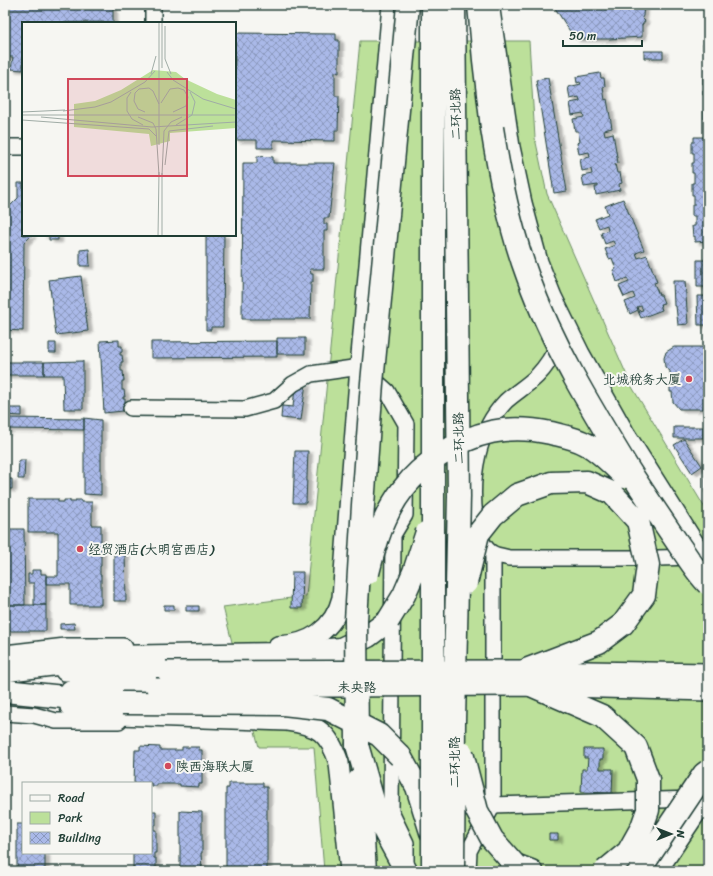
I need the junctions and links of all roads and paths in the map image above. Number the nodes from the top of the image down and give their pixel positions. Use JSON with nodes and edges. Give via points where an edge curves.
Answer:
{"nodes":[{"id":1,"x":153,"y":5,"type":"edge"},
{"id":2,"x":392,"y":5,"type":"edge"},
{"id":3,"x":408,"y":5,"type":"edge"},
{"id":4,"x":433,"y":5,"type":"edge"},
{"id":5,"x":454,"y":5,"type":"edge"},
{"id":6,"x":480,"y":5,"type":"edge"},
{"id":7,"x":489,"y":5,"type":"edge"},
{"id":8,"x":153,"y":22,"type":"edge"},
{"id":9,"x":5,"y":147,"type":"edge"},
{"id":10,"x":22,"y":147,"type":"edge"},
{"id":11,"x":566,"y":327,"type":"junction"},
{"id":12,"x":360,"y":367,"type":"junction"},
{"id":13,"x":131,"y":408,"type":"dead end"},
{"id":14,"x":650,"y":503,"type":"junction"},
{"id":15,"x":433,"y":512,"type":"junction"},
{"id":16,"x":493,"y":554,"type":"junction"},
{"id":17,"x":705,"y":561,"type":"edge"},
{"id":18,"x":708,"y":584,"type":"edge"},
{"id":19,"x":356,"y":620,"type":"junction"},
{"id":20,"x":457,"y":620,"type":"junction"},
{"id":21,"x":5,"y":672,"type":"edge"},
{"id":22,"x":708,"y":673,"type":"edge"},
{"id":23,"x":529,"y":678,"type":"junction"},
{"id":24,"x":708,"y":691,"type":"edge"},
{"id":25,"x":5,"y":697,"type":"edge"},
{"id":26,"x":5,"y":713,"type":"edge"},
{"id":27,"x":152,"y":716,"type":"junction"},
{"id":28,"x":454,"y":722,"type":"junction"},
{"id":29,"x":357,"y":745,"type":"junction"},
{"id":30,"x":708,"y":771,"type":"edge"},
{"id":31,"x":706,"y":797,"type":"edge"},
{"id":32,"x":493,"y":805,"type":"junction"},
{"id":33,"x":433,"y":840,"type":"junction"},
{"id":34,"x":350,"y":871,"type":"edge"},
{"id":35,"x":365,"y":871,"type":"edge"},
{"id":36,"x":406,"y":871,"type":"edge"},
{"id":37,"x":433,"y":871,"type":"edge"},
{"id":38,"x":453,"y":871,"type":"edge"},
{"id":39,"x":468,"y":871,"type":"edge"},
{"id":40,"x":531,"y":871,"type":"edge"},
{"id":41,"x":605,"y":871,"type":"edge"},
{"id":42,"x":639,"y":871,"type":"edge"},
{"id":43,"x":657,"y":871,"type":"edge"}],
"edges":[{"from":1,"to":8,"type":"street"},
{"from":2,"to":12,"type":"main road"},
{"from":3,"to":19,"type":"highway","bridge":true,"via":[[372,383]]},
{"from":4,"to":15,"type":"highway","name":"二环北路","bridge":true},
{"from":5,"to":20,"type":"highway","name":"二环北路","bridge":true,"via":[[459,496]]},
{"from":6,"to":14,"type":"highway","bridge":true,"via":[[492,128],[504,195],[528,277],[542,313],[577,384]]},
{"from":7,"to":11,"type":"main road","via":[[509,139],[522,203],[538,262]]},
{"from":9,"to":10,"type":"street"},
{"from":11,"to":16,"type":"street","via":[[553,356],[537,377],[511,397],[495,414],[482,442],[476,463],[474,504],[481,538]]},
{"from":11,"to":17,"type":"main road","via":[[624,432]]},
{"from":12,"to":13,"type":"street","via":[[311,374],[293,384],[274,401],[245,409]]},
{"from":12,"to":21,"type":"main road","via":[[342,598],[335,616],[321,633],[285,646],[66,648],[29,652]]},
{"from":12,"to":36,"type":"street","via":[[387,391],[406,424],[405,516],[393,535],[391,812],[406,843]]},
{"from":14,"to":18,"type":"highway","bridge":true},
{"from":14,"to":19,"type":"highway","bridge":true,"via":[[602,456],[586,444],[570,437],[533,429],[516,429],[466,439],[416,474],[389,511],[380,530]]},
{"from":15,"to":21,"type":"highway","bridge":true,"via":[[407,590],[388,621],[368,636],[342,649],[282,654],[113,657]]},
{"from":15,"to":33,"type":"highway","name":"二环北路","bridge":true},
{"from":16,"to":17,"type":"street","via":[[509,558],[658,558]]},
{"from":16,"to":32,"type":"street"},
{"from":19,"to":29,"type":"highway","bridge":true},
{"from":20,"to":23,"type":"highway","bridge":true,"via":[[478,534],[493,515],[517,495],[551,483],[587,482],[612,493],[638,521],[648,565],[644,595],[623,624],[599,642]]},
{"from":20,"to":28,"type":"highway","name":"二环北路","bridge":true},
{"from":21,"to":23,"type":"main road","name":"未央路","bridge":true,"via":[[166,671]]},
{"from":21,"to":23,"type":"main road","name":"未央路","bridge":true,"via":[[156,688]]},
{"from":21,"to":25,"type":"street"},
{"from":21,"to":33,"type":"highway","bridge":true,"via":[[122,703],[283,704],[328,709],[379,735],[400,756],[417,787]]},
{"from":22,"to":23,"type":"main road","name":"未央路","bridge":true},
{"from":23,"to":24,"type":"main road","name":"未央路","bridge":true},
{"from":23,"to":41,"type":"highway","bridge":true,"via":[[602,716],[636,747],[648,780],[648,810],[628,852]]},
{"from":25,"to":27,"type":"main road","via":[[118,715]]},
{"from":26,"to":27,"type":"street","via":[[78,722],[127,721]]},
{"from":27,"to":34,"type":"main road","via":[[287,721],[304,723],[319,729],[329,740],[339,762]]},
{"from":28,"to":38,"type":"highway","name":"二环北路","bridge":true},
{"from":28,"to":40,"type":"highway","bridge":true,"via":[[477,811],[492,838],[515,865]]},
{"from":29,"to":35,"type":"highway"},
{"from":29,"to":36,"type":"highway","via":[[379,821]]},
{"from":30,"to":42,"type":"highway","bridge":true},
{"from":31,"to":32,"type":"street"},
{"from":31,"to":43,"type":"main road"},
{"from":32,"to":39,"type":"street","via":[[469,851]]},
{"from":33,"to":37,"type":"highway","name":"二环北路","bridge":true}]}
